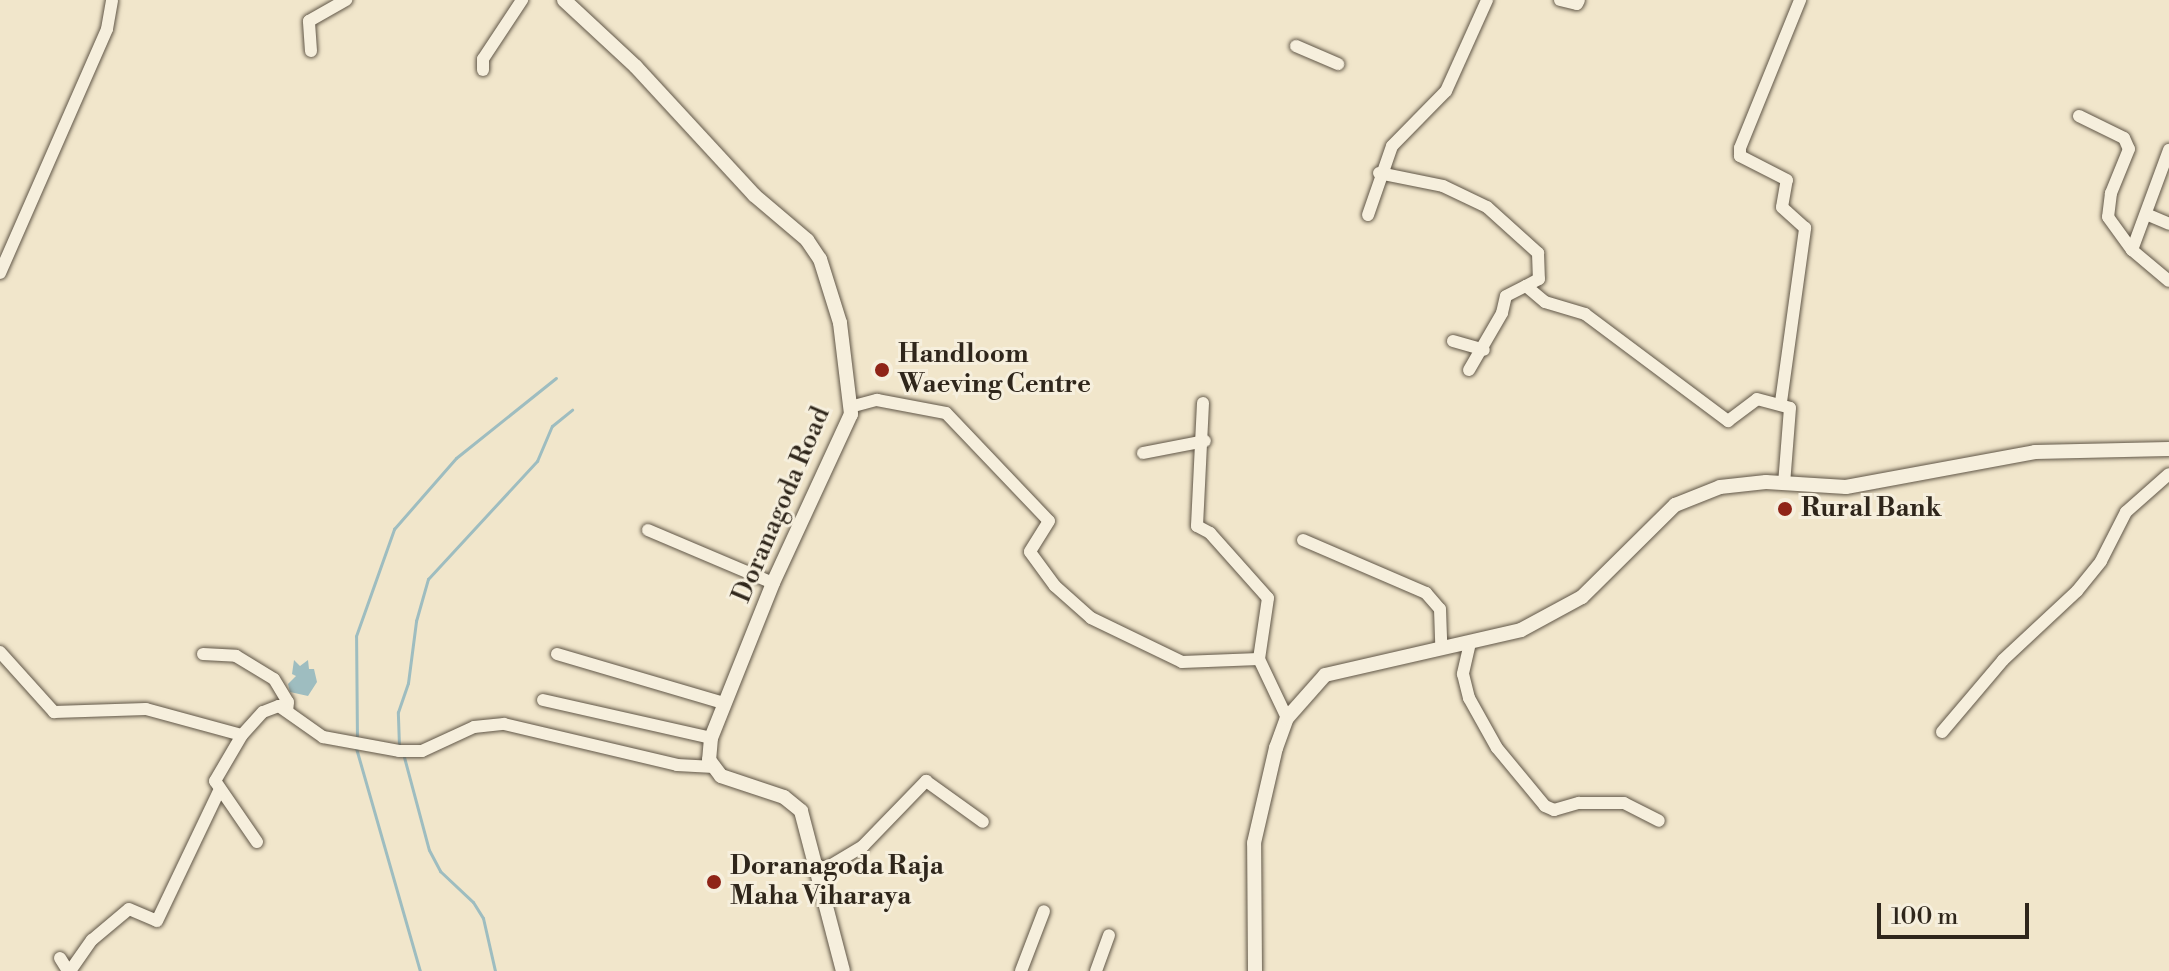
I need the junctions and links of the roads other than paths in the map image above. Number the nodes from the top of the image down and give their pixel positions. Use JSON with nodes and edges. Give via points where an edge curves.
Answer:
{"nodes":[{"id":1,"x":112,"y":0,"type":"edge"},
{"id":2,"x":346,"y":0,"type":"edge"},
{"id":3,"x":522,"y":0,"type":"edge"},
{"id":4,"x":564,"y":0,"type":"edge"},
{"id":5,"x":1487,"y":0,"type":"edge"},
{"id":6,"x":1560,"y":0,"type":"edge"},
{"id":7,"x":1579,"y":0,"type":"edge"},
{"id":8,"x":1800,"y":0,"type":"edge"},
{"id":9,"x":1296,"y":46,"type":"dead end"},
{"id":10,"x":311,"y":51,"type":"dead end"},
{"id":11,"x":1338,"y":64,"type":"dead end"},
{"id":12,"x":483,"y":70,"type":"dead end"},
{"id":13,"x":2079,"y":116,"type":"dead end"},
{"id":14,"x":2169,"y":150,"type":"edge"},
{"id":15,"x":1379,"y":173,"type":"junction"},
{"id":16,"x":2146,"y":214,"type":"junction"},
{"id":17,"x":1368,"y":215,"type":"dead end"},
{"id":18,"x":2169,"y":224,"type":"edge"},
{"id":19,"x":2132,"y":250,"type":"junction"},
{"id":20,"x":0,"y":273,"type":"edge"},
{"id":21,"x":2169,"y":281,"type":"edge"},
{"id":22,"x":1526,"y":286,"type":"junction"},
{"id":23,"x":1453,"y":341,"type":"dead end"},
{"id":24,"x":1484,"y":350,"type":"junction"},
{"id":25,"x":1469,"y":370,"type":"dead end"},
{"id":26,"x":1781,"y":402,"type":"junction"},
{"id":27,"x":1203,"y":403,"type":"dead end"},
{"id":28,"x":850,"y":407,"type":"junction"},
{"id":29,"x":1205,"y":441,"type":"junction"},
{"id":30,"x":2169,"y":449,"type":"edge"},
{"id":31,"x":1143,"y":453,"type":"dead end"},
{"id":32,"x":2169,"y":474,"type":"edge"},
{"id":33,"x":1784,"y":484,"type":"junction"},
{"id":34,"x":648,"y":530,"type":"dead end"},
{"id":35,"x":1303,"y":540,"type":"dead end"},
{"id":36,"x":773,"y":583,"type":"junction"},
{"id":37,"x":1470,"y":643,"type":"junction"},
{"id":38,"x":1441,"y":647,"type":"junction"},
{"id":39,"x":0,"y":652,"type":"edge"},
{"id":40,"x":203,"y":654,"type":"dead end"},
{"id":41,"x":557,"y":654,"type":"dead end"},
{"id":42,"x":1259,"y":659,"type":"junction"},
{"id":43,"x":543,"y":700,"type":"dead end"},
{"id":44,"x":724,"y":703,"type":"junction"},
{"id":45,"x":287,"y":711,"type":"junction"},
{"id":46,"x":1287,"y":718,"type":"junction"},
{"id":47,"x":1942,"y":732,"type":"dead end"},
{"id":48,"x":242,"y":735,"type":"junction"},
{"id":49,"x":711,"y":738,"type":"junction"},
{"id":50,"x":714,"y":767,"type":"junction"},
{"id":51,"x":219,"y":791,"type":"junction"},
{"id":52,"x":1659,"y":821,"type":"dead end"},
{"id":53,"x":983,"y":822,"type":"dead end"},
{"id":54,"x":257,"y":842,"type":"dead end"},
{"id":55,"x":812,"y":869,"type":"junction"},
{"id":56,"x":1044,"y":911,"type":"dead end"},
{"id":57,"x":1109,"y":935,"type":"dead end"},
{"id":58,"x":60,"y":958,"type":"dead end"},
{"id":59,"x":69,"y":971,"type":"edge"},
{"id":60,"x":843,"y":971,"type":"edge"},
{"id":61,"x":1021,"y":971,"type":"edge"},
{"id":62,"x":1096,"y":971,"type":"edge"},
{"id":63,"x":1255,"y":971,"type":"edge"}],
"edges":[{"from":1,"to":20,"type":"street","via":[[107,29]]},
{"from":2,"to":10,"type":"street","via":[[309,21]]},
{"from":3,"to":12,"type":"street","via":[[483,59]]},
{"from":4,"to":28,"type":"street","name":"Doranagoda Road","via":[[636,67],[754,195],[807,240],[820,259],[840,323]]},
{"from":5,"to":15,"type":"street","via":[[1446,91],[1392,146]]},
{"from":6,"to":7,"type":"street"},
{"from":8,"to":26,"type":"street","via":[[1740,148],[1740,156],[1787,180],[1782,207],[1805,228]]},
{"from":9,"to":11,"type":"street"},
{"from":13,"to":19,"type":"street","via":[[2124,138],[2129,149],[2111,193],[2108,217]]},
{"from":14,"to":16,"type":"street"},
{"from":15,"to":17,"type":"street"},
{"from":15,"to":22,"type":"street","via":[[1443,186],[1487,207],[1538,253],[1539,279]]},
{"from":16,"to":18,"type":"street"},
{"from":16,"to":19,"type":"street"},
{"from":19,"to":21,"type":"street"},
{"from":22,"to":24,"type":"street","via":[[1506,296]]},
{"from":22,"to":26,"type":"street","via":[[1545,302],[1585,314],[1728,421],[1757,399]]},
{"from":23,"to":24,"type":"street"},
{"from":24,"to":25,"type":"street"},
{"from":26,"to":33,"type":"street","via":[[1793,416]]},
{"from":27,"to":29,"type":"street"},
{"from":28,"to":36,"type":"street","name":"Doranagoda Road","via":[[844,432]]},
{"from":28,"to":42,"type":"street","via":[[877,400],[946,413],[1049,521],[1030,552],[1055,586],[1091,618],[1182,662]]},
{"from":29,"to":31,"type":"street"},
{"from":29,"to":42,"type":"street","via":[[1196,476],[1197,526],[1210,533],[1268,598]]},
{"from":30,"to":33,"type":"street","via":[[2035,452],[1846,487]]},
{"from":32,"to":47,"type":"street","via":[[2126,512],[2101,561],[2077,591],[2003,660]]},
{"from":33,"to":37,"type":"street","via":[[1720,487],[1675,505],[1582,597],[1521,630]]},
{"from":34,"to":36,"type":"street"},
{"from":35,"to":38,"type":"street","via":[[1426,593],[1440,609]]},
{"from":36,"to":44,"type":"street","name":"Doranagoda Road"},
{"from":37,"to":38,"type":"street"},
{"from":37,"to":52,"type":"street","via":[[1463,674],[1469,698],[1497,748],[1545,806],[1554,810],[1579,803],[1624,803]]},
{"from":38,"to":46,"type":"street","via":[[1325,675]]},
{"from":39,"to":48,"type":"street","via":[[54,712],[146,709]]},
{"from":40,"to":45,"type":"street","via":[[236,656],[274,679],[288,702]]},
{"from":41,"to":44,"type":"street"},
{"from":42,"to":46,"type":"street"},
{"from":43,"to":49,"type":"street"},
{"from":44,"to":49,"type":"street","name":"Doranagoda Road"},
{"from":45,"to":48,"type":"street","via":[[279,706],[263,712]]},
{"from":45,"to":50,"type":"street","via":[[323,737],[399,751],[422,751],[474,727],[504,724],[677,765]]},
{"from":46,"to":63,"type":"street","via":[[1254,843]]},
{"from":48,"to":51,"type":"street","via":[[215,781]]},
{"from":49,"to":50,"type":"street","name":"Doranagoda Road","via":[[709,760]]},
{"from":50,"to":55,"type":"street","via":[[721,776],[784,797],[801,811]]},
{"from":51,"to":54,"type":"street"},
{"from":51,"to":59,"type":"street","via":[[157,921],[129,909],[92,940]]},
{"from":53,"to":55,"type":"street","via":[[926,781],[863,846],[830,866]]},
{"from":55,"to":60,"type":"street"},
{"from":56,"to":61,"type":"street"},
{"from":57,"to":62,"type":"street"},
{"from":58,"to":59,"type":"street"}]}
